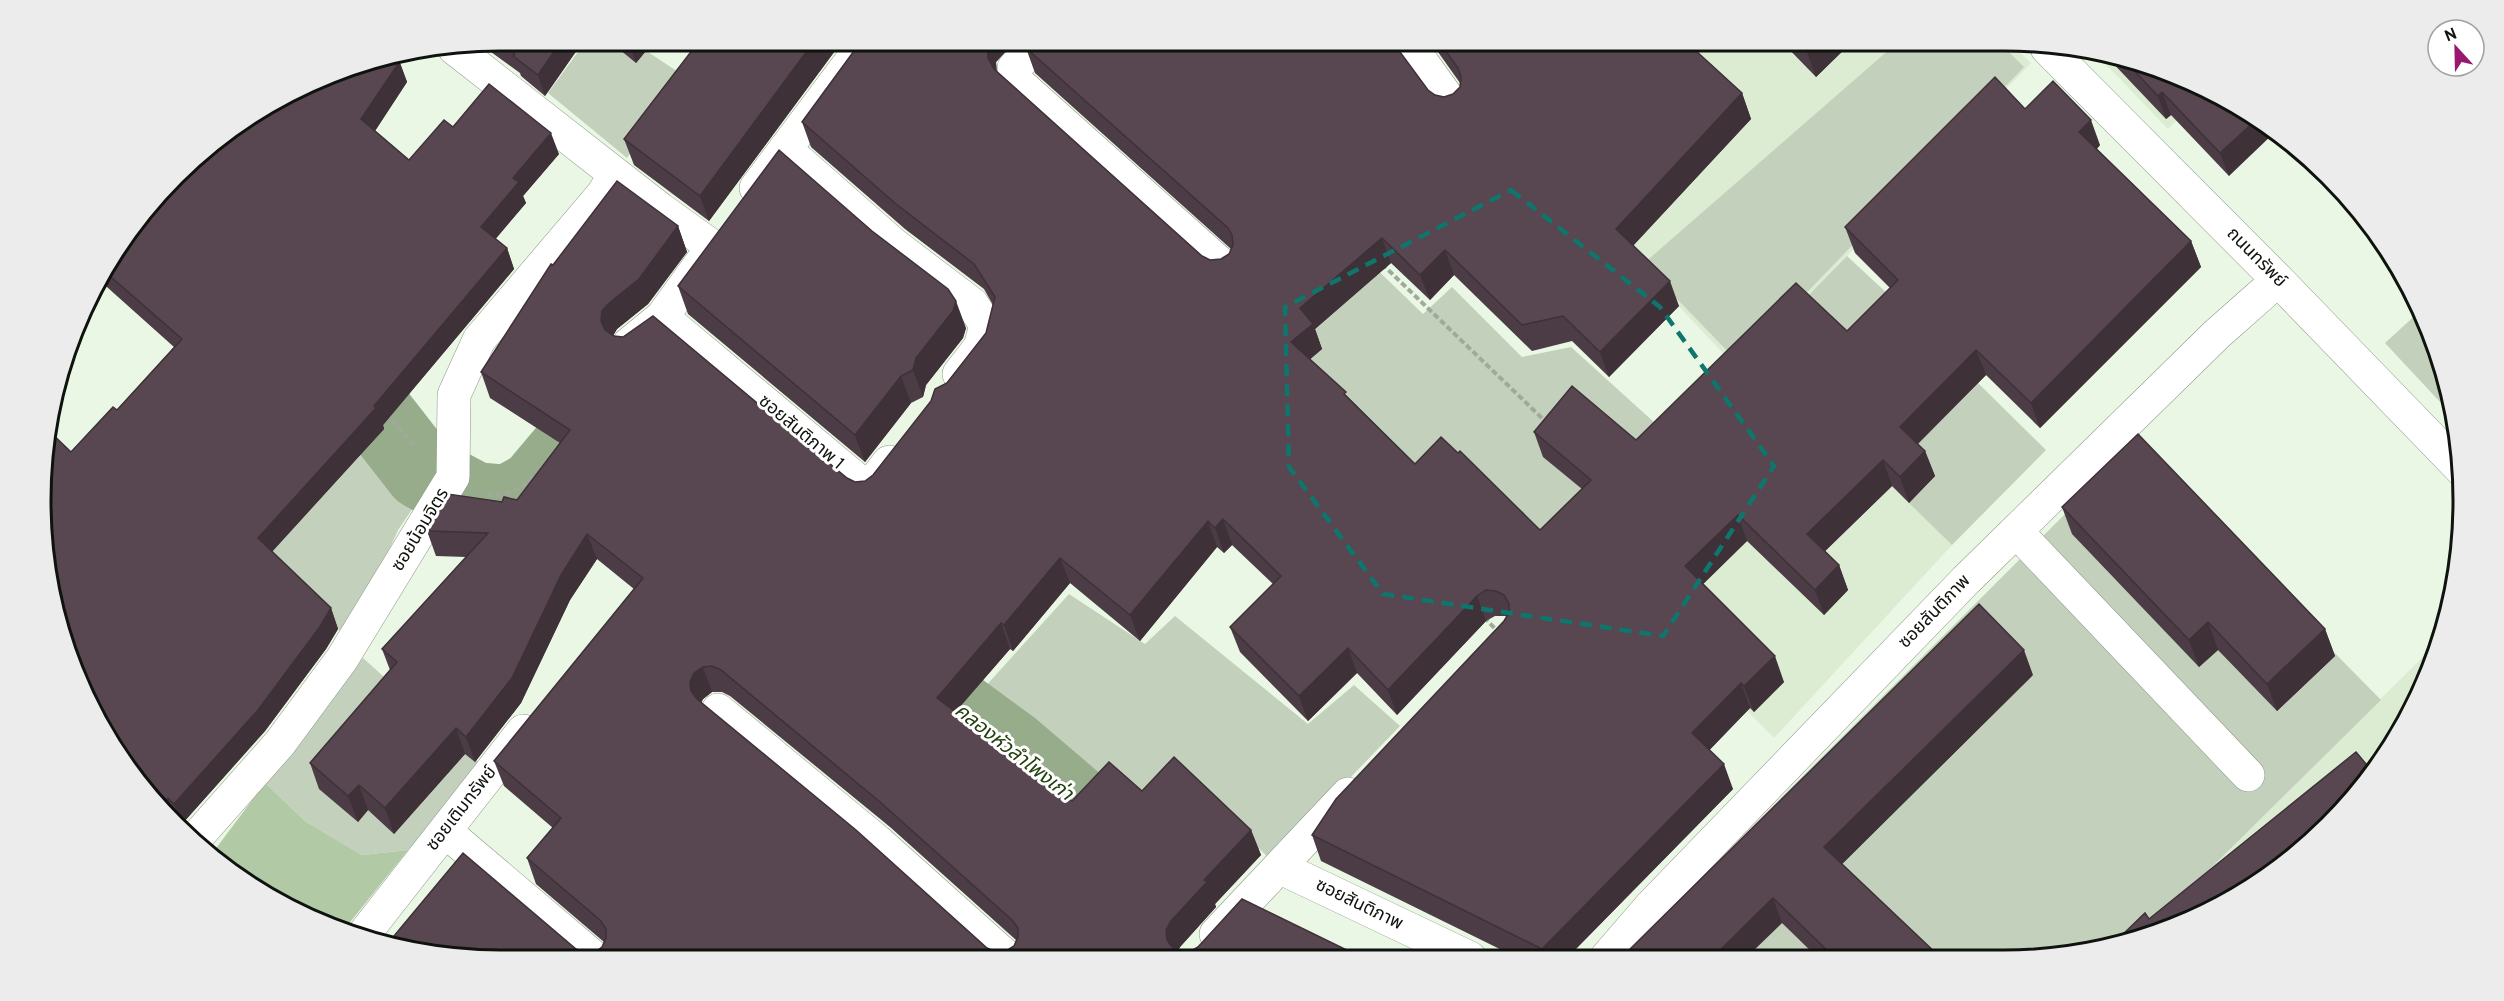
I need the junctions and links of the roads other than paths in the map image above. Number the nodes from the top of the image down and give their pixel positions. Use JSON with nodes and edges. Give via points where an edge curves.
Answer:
{"nodes":[{"id":1,"x":859,"y":51,"type":"edge"},
{"id":2,"x":1031,"y":51,"type":"edge"},
{"id":3,"x":1411,"y":51,"type":"edge"},
{"id":4,"x":460,"y":53,"type":"edge"},
{"id":5,"x":2053,"y":54,"type":"edge"},
{"id":6,"x":1452,"y":104,"type":"edge"},
{"id":7,"x":785,"y":149,"type":"junction"},
{"id":8,"x":615,"y":174,"type":"junction"},
{"id":9,"x":713,"y":247,"type":"junction"},
{"id":10,"x":1224,"y":267,"type":"edge"},
{"id":11,"x":2278,"y":280,"type":"junction"},
{"id":12,"x":662,"y":317,"type":"junction"},
{"id":13,"x":629,"y":344,"type":"edge"},
{"id":14,"x":941,"y":397,"type":"edge"},
{"id":15,"x":904,"y":442,"type":"edge"},
{"id":16,"x":2451,"y":457,"type":"edge"},
{"id":17,"x":2016,"y":531,"type":"junction"},
{"id":18,"x":541,"y":709,"type":"edge"},
{"id":19,"x":718,"y":710,"type":"dead end"},
{"id":20,"x":1370,"y":772,"type":"edge"},
{"id":21,"x":2248,"y":775,"type":"dead end"},
{"id":22,"x":445,"y":831,"type":"junction"},
{"id":23,"x":200,"y":834,"type":"edge"},
{"id":24,"x":1269,"y":877,"type":"junction"},
{"id":25,"x":368,"y":930,"type":"edge"},
{"id":26,"x":585,"y":950,"type":"edge"},
{"id":27,"x":999,"y":950,"type":"edge"},
{"id":28,"x":1202,"y":950,"type":"edge"},
{"id":29,"x":1450,"y":950,"type":"edge"},
{"id":30,"x":1613,"y":950,"type":"edge"}],
"edges":[{"from":1,"to":7,"type":"street"},
{"from":2,"to":10,"type":"street","via":[[1014,68],[1016,81]]},
{"from":3,"to":6,"type":"street"},
{"from":4,"to":8,"type":"street"},
{"from":5,"to":11,"type":"street","name":"ถนนทรัพย์"},
{"from":7,"to":9,"type":"street"},
{"from":7,"to":14,"type":"street","via":[[893,244],[972,304],[986,325],[980,347]]},
{"from":8,"to":9,"type":"street"},
{"from":8,"to":23,"type":"street","name":"ซอยน้อมจิตร","via":[[603,194],[479,340],[454,395],[446,490],[342,659],[280,743]]},
{"from":9,"to":12,"type":"street"},
{"from":11,"to":16,"type":"street","name":"ถนนทรัพย์"},
{"from":11,"to":17,"type":"street","name":"ซอยสันติภาพ","via":[[2217,334]]},
{"from":12,"to":13,"type":"street"},
{"from":12,"to":15,"type":"street","name":"ซอยสันติภาพ 1","via":[[868,489]]},
{"from":17,"to":21,"type":"street"},
{"from":17,"to":30,"type":"street","name":"ซอยสันติภาพ","via":[[1650,907]]},
{"from":18,"to":22,"type":"street","name":"ซอยเติมทรัพย์"},
{"from":19,"to":27,"type":"street","via":[[877,841]]},
{"from":20,"to":24,"type":"street"},
{"from":22,"to":25,"type":"street","name":"ซอยเติมทรัพย์"},
{"from":22,"to":26,"type":"street"},
{"from":24,"to":28,"type":"street"},
{"from":24,"to":29,"type":"street","name":"ซอยสันติภาพ"}]}
